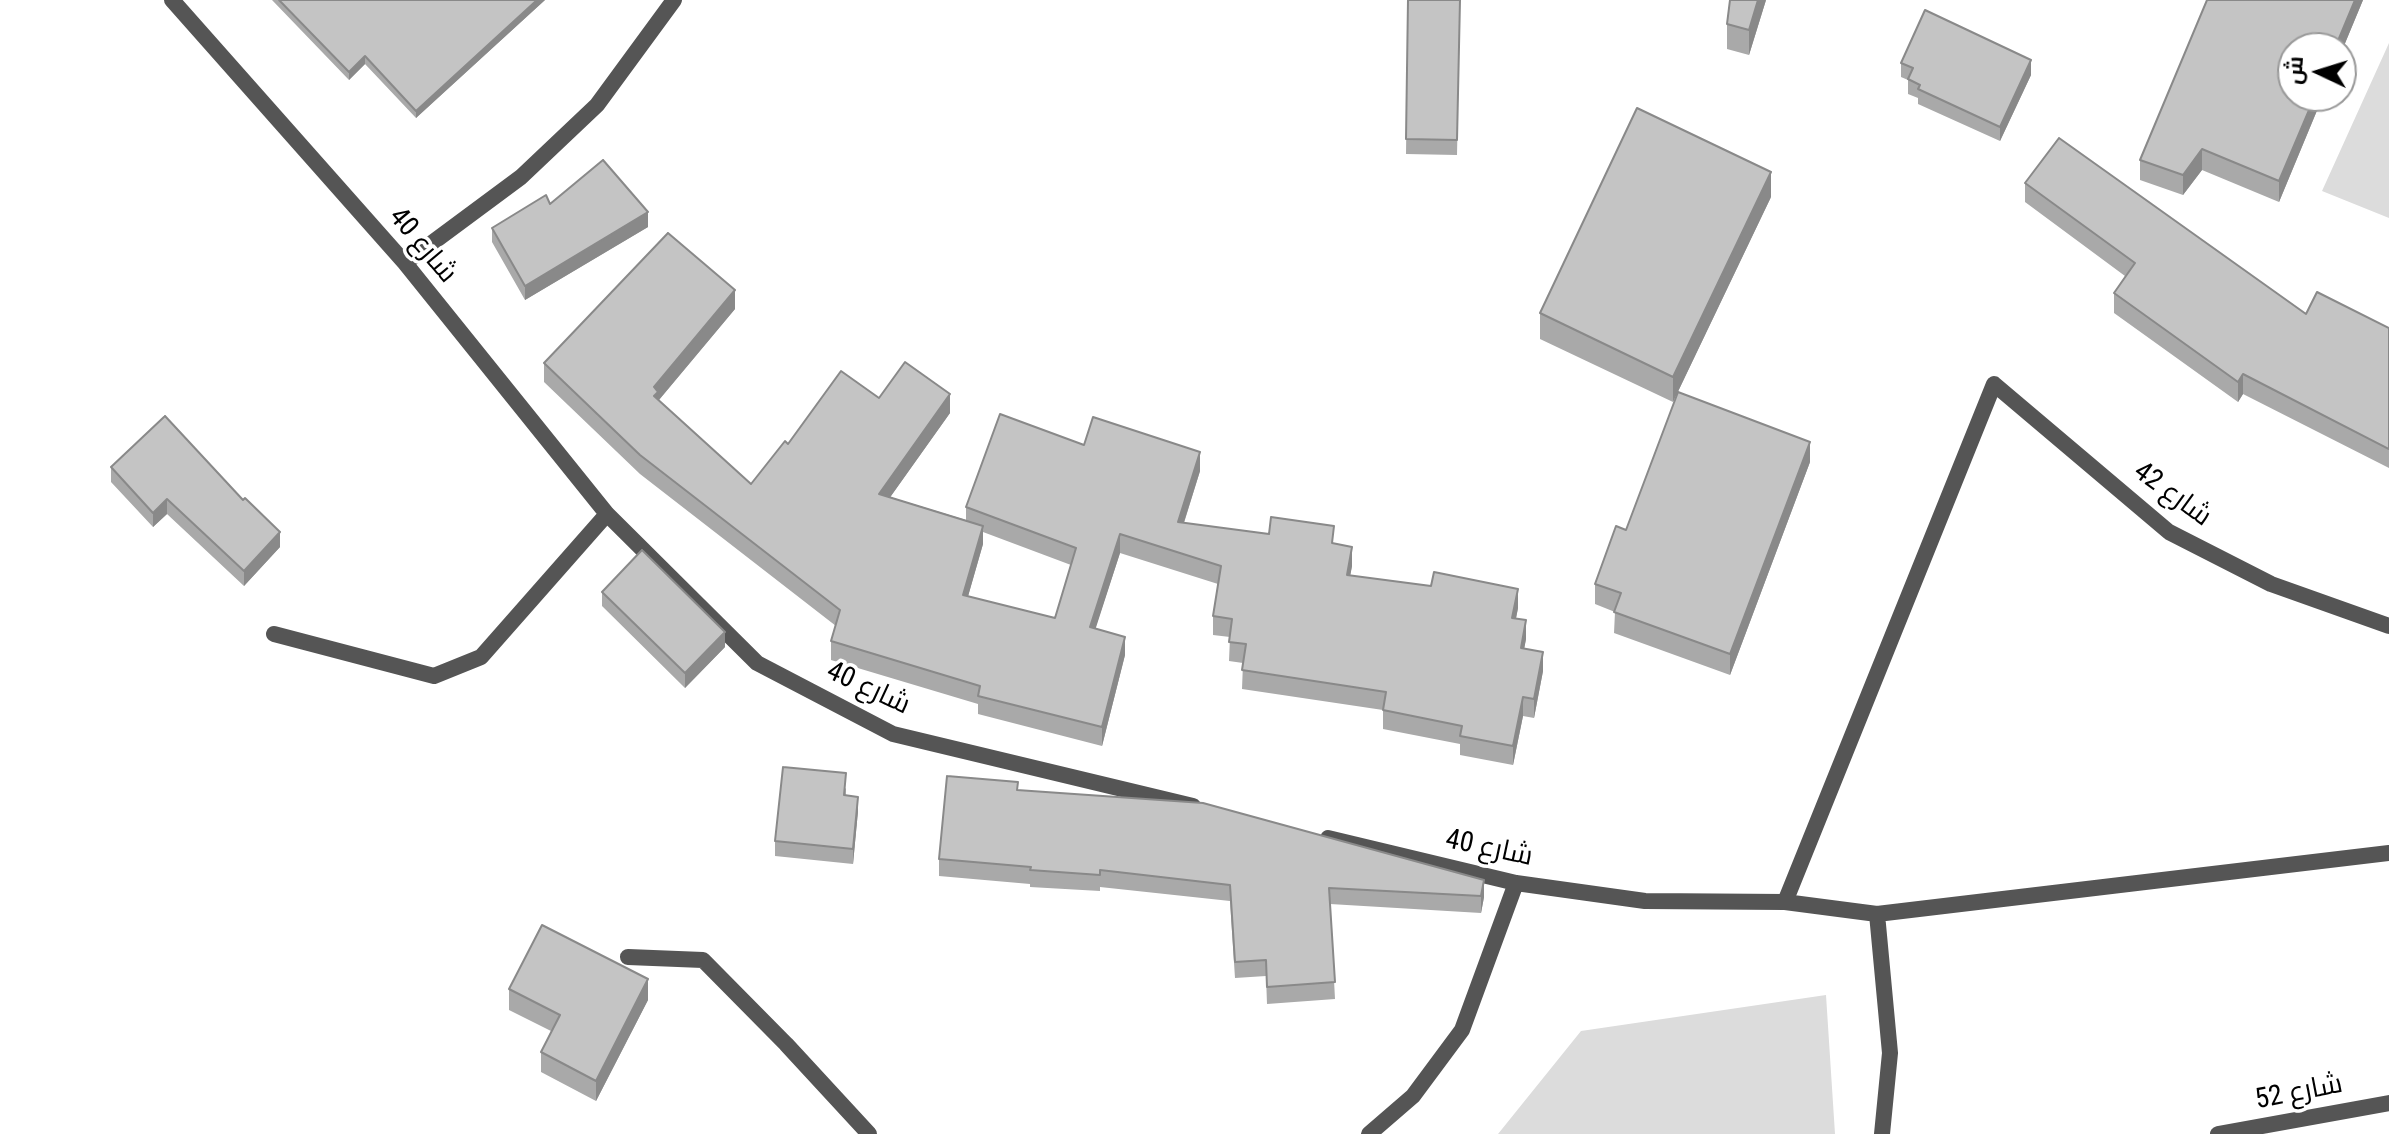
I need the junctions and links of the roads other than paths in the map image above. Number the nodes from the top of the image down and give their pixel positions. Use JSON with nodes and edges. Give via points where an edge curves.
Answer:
{"nodes":[{"id":1,"x":172,"y":0,"type":"edge"},
{"id":2,"x":674,"y":0,"type":"edge"},
{"id":3,"x":405,"y":263,"type":"junction"},
{"id":4,"x":607,"y":514,"type":"junction"},
{"id":5,"x":2389,"y":626,"type":"edge"},
{"id":6,"x":274,"y":634,"type":"dead end"},
{"id":7,"x":1208,"y":809,"type":"edge"},
{"id":8,"x":1316,"y":835,"type":"edge"},
{"id":9,"x":2389,"y":853,"type":"edge"},
{"id":10,"x":1516,"y":883,"type":"junction"},
{"id":11,"x":1785,"y":902,"type":"junction"},
{"id":12,"x":1877,"y":914,"type":"junction"},
{"id":13,"x":628,"y":957,"type":"dead end"},
{"id":14,"x":2389,"y":1103,"type":"edge"},
{"id":15,"x":869,"y":1134,"type":"edge"},
{"id":16,"x":1369,"y":1134,"type":"edge"},
{"id":17,"x":1882,"y":1134,"type":"edge"},
{"id":18,"x":2218,"y":1134,"type":"edge"}],
"edges":[{"from":1,"to":3,"type":"street","name":"شارع 40"},
{"from":2,"to":3,"type":"street","via":[[597,105],[521,177]]},
{"from":3,"to":4,"type":"street","name":"شارع 40"},
{"from":4,"to":6,"type":"street","via":[[481,657],[434,676]]},
{"from":4,"to":7,"type":"street","name":"شارع 40","via":[[757,663],[893,734]]},
{"from":5,"to":11,"type":"street","name":"شارع 42","via":[[2271,584],[2169,532],[1994,384]]},
{"from":8,"to":10,"type":"street","name":"شارع 40"},
{"from":9,"to":12,"type":"street","name":"شارع 40"},
{"from":10,"to":11,"type":"street","name":"شارع 40","via":[[1645,901]]},
{"from":10,"to":16,"type":"street","via":[[1462,1030],[1413,1096]]},
{"from":11,"to":12,"type":"street","name":"شارع 40"},
{"from":12,"to":17,"type":"street","via":[[1890,1053]]},
{"from":13,"to":15,"type":"street","via":[[703,960]]},
{"from":14,"to":18,"type":"street","name":"شارع 52"}]}
